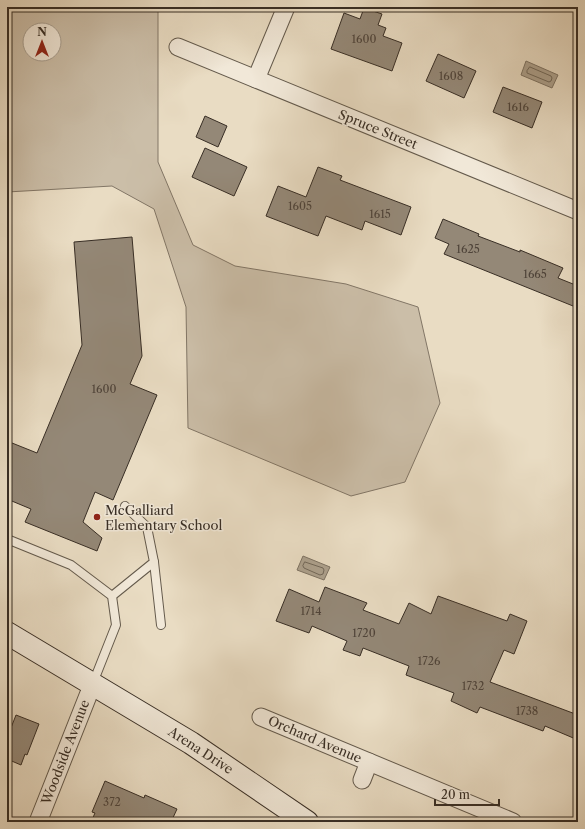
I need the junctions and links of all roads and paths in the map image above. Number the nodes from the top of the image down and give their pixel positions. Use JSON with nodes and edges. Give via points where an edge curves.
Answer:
{"nodes":[{"id":1,"x":286,"y":7,"type":"edge"},
{"id":2,"x":178,"y":47,"type":"dead end"},
{"id":3,"x":256,"y":79,"type":"junction"},
{"id":4,"x":578,"y":211,"type":"edge"},
{"id":5,"x":125,"y":506,"type":"dead end"},
{"id":6,"x":7,"y":539,"type":"edge"},
{"id":7,"x":154,"y":562,"type":"junction"},
{"id":8,"x":112,"y":596,"type":"junction"},
{"id":9,"x":161,"y":624,"type":"dead end"},
{"id":10,"x":7,"y":633,"type":"edge"},
{"id":11,"x":7,"y":649,"type":"edge"},
{"id":12,"x":92,"y":682,"type":"junction"},
{"id":13,"x":260,"y":716,"type":"dead end"},
{"id":14,"x":369,"y":762,"type":"junction"},
{"id":15,"x":362,"y":780,"type":"dead end"},
{"id":16,"x":38,"y":822,"type":"edge"},
{"id":17,"x":307,"y":822,"type":"edge"},
{"id":18,"x":513,"y":822,"type":"edge"}],
"edges":[{"from":1,"to":3,"type":"street"},
{"from":2,"to":3,"type":"street","name":"Spruce Street"},
{"from":3,"to":4,"type":"street","name":"Spruce Street"},
{"from":5,"to":7,"type":"lane","via":[[147,527]]},
{"from":6,"to":8,"type":"lane","via":[[71,565]]},
{"from":7,"to":8,"type":"lane"},
{"from":7,"to":9,"type":"lane"},
{"from":8,"to":12,"type":"lane","via":[[116,625]]},
{"from":10,"to":12,"type":"main road","name":"Arena Drive"},
{"from":11,"to":12,"type":"main road","name":"Arena Drive"},
{"from":12,"to":16,"type":"street","name":"Woodside Avenue"},
{"from":12,"to":17,"type":"main road","name":"Arena Drive","via":[[191,743]]},
{"from":13,"to":14,"type":"street","name":"Orchard Avenue"},
{"from":14,"to":15,"type":"street","name":"Orchard Avenue"},
{"from":14,"to":18,"type":"street","name":"Orchard Avenue"}]}
